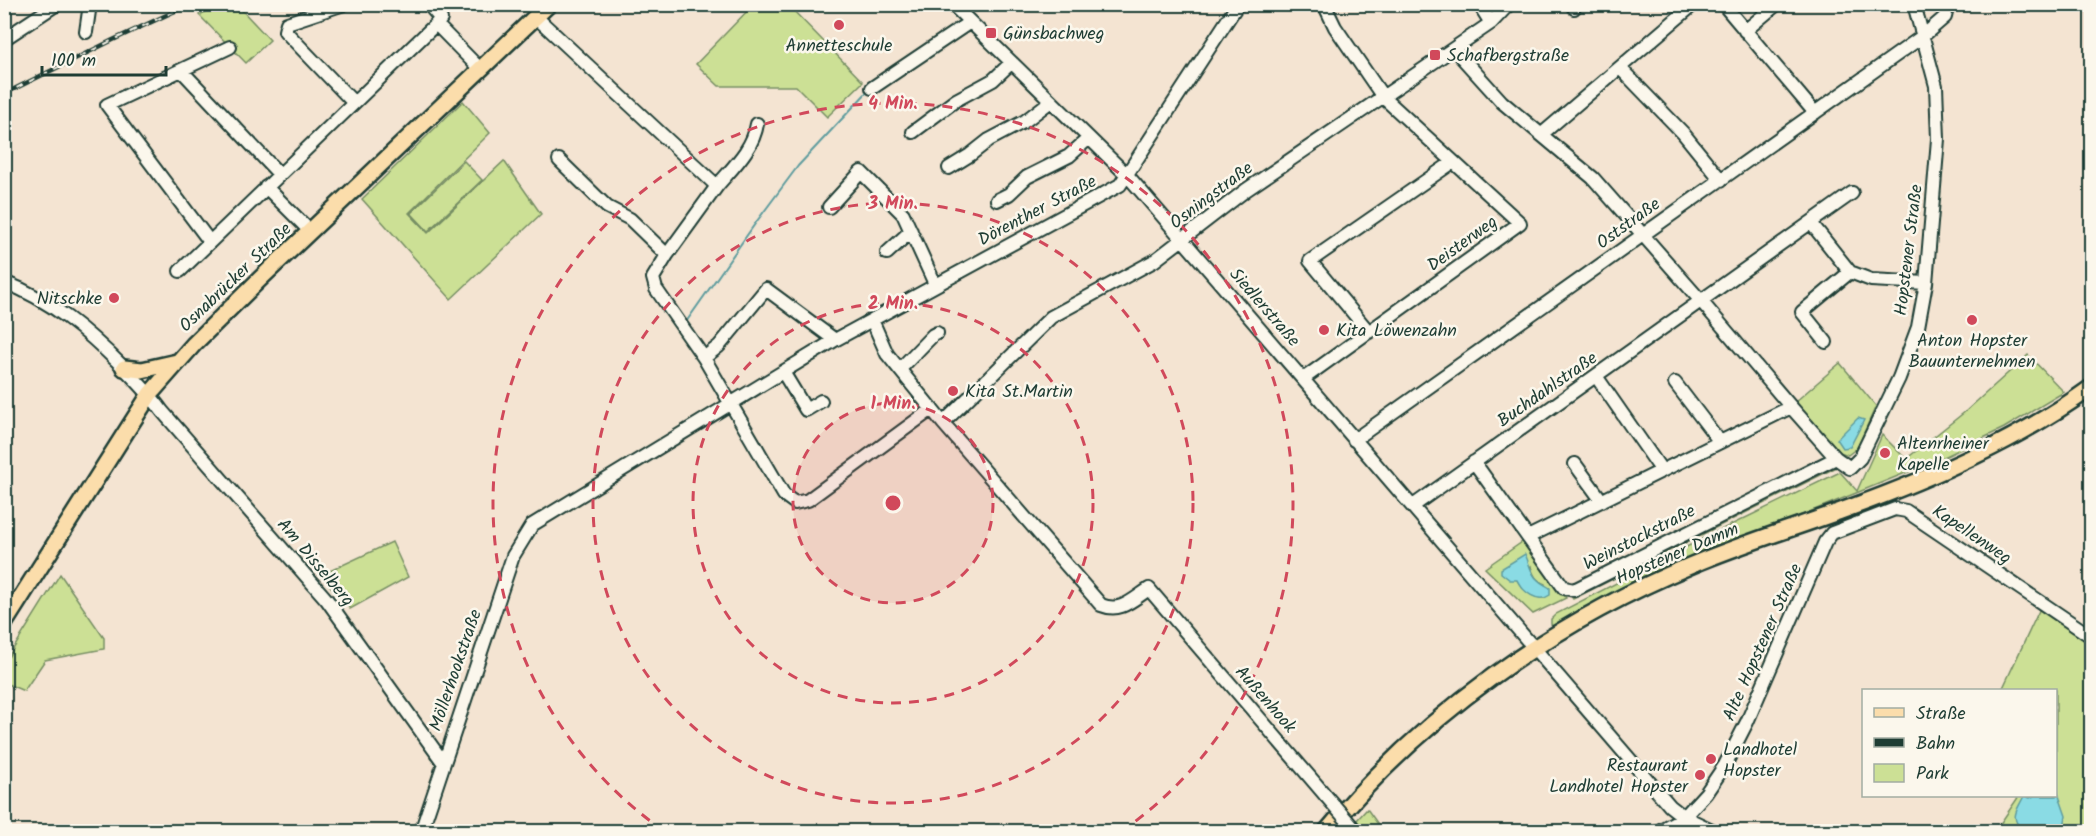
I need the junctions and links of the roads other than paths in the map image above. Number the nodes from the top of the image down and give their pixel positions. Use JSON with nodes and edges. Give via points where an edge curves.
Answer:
{"nodes":[{"id":1,"x":57,"y":4,"type":"edge"},
{"id":2,"x":90,"y":4,"type":"edge"},
{"id":3,"x":344,"y":4,"type":"edge"},
{"id":4,"x":428,"y":4,"type":"edge"},
{"id":5,"x":549,"y":4,"type":"edge"},
{"id":6,"x":952,"y":4,"type":"edge"},
{"id":7,"x":1238,"y":4,"type":"edge"},
{"id":8,"x":1324,"y":4,"type":"edge"},
{"id":9,"x":1479,"y":4,"type":"edge"},
{"id":10,"x":1509,"y":4,"type":"edge"},
{"id":11,"x":1694,"y":4,"type":"edge"},
{"id":12,"x":1724,"y":4,"type":"edge"},
{"id":13,"x":1777,"y":4,"type":"edge"},
{"id":14,"x":1914,"y":4,"type":"edge"},
{"id":15,"x":1948,"y":4,"type":"edge"},
{"id":16,"x":536,"y":17,"type":"junction"},
{"id":17,"x":970,"y":22,"type":"junction"},
{"id":18,"x":1491,"y":23,"type":"junction"},
{"id":19,"x":436,"y":24,"type":"junction"},
{"id":20,"x":1745,"y":31,"type":"junction"},
{"id":21,"x":86,"y":32,"type":"dead end"},
{"id":22,"x":1923,"y":36,"type":"junction"},
{"id":23,"x":4,"y":39,"type":"edge"},
{"id":24,"x":230,"y":47,"type":"dead end"},
{"id":25,"x":1454,"y":49,"type":"junction"},
{"id":26,"x":1011,"y":63,"type":"junction"},
{"id":27,"x":1620,"y":68,"type":"junction"},
{"id":28,"x":480,"y":69,"type":"junction"},
{"id":29,"x":181,"y":70,"type":"junction"},
{"id":30,"x":872,"y":88,"type":"dead end"},
{"id":31,"x":1383,"y":97,"type":"junction"},
{"id":32,"x":1050,"y":101,"type":"junction"},
{"id":33,"x":353,"y":102,"type":"junction"},
{"id":34,"x":1815,"y":113,"type":"junction"},
{"id":35,"x":757,"y":124,"type":"dead end"},
{"id":36,"x":913,"y":132,"type":"dead end"},
{"id":37,"x":1542,"y":134,"type":"junction"},
{"id":38,"x":1089,"y":138,"type":"junction"},
{"id":39,"x":559,"y":160,"type":"dead end"},
{"id":40,"x":1453,"y":162,"type":"junction"},
{"id":41,"x":948,"y":168,"type":"dead end"},
{"id":42,"x":279,"y":174,"type":"junction"},
{"id":43,"x":1128,"y":176,"type":"junction"},
{"id":44,"x":1721,"y":180,"type":"junction"},
{"id":45,"x":717,"y":186,"type":"junction"},
{"id":46,"x":266,"y":187,"type":"junction"},
{"id":47,"x":1852,"y":193,"type":"dead end"},
{"id":48,"x":997,"y":200,"type":"dead end"},
{"id":49,"x":829,"y":207,"type":"dead end"},
{"id":50,"x":1811,"y":223,"type":"junction"},
{"id":51,"x":310,"y":231,"type":"junction"},
{"id":52,"x":911,"y":231,"type":"junction"},
{"id":53,"x":1644,"y":234,"type":"junction"},
{"id":54,"x":1183,"y":239,"type":"junction"},
{"id":55,"x":210,"y":242,"type":"junction"},
{"id":56,"x":887,"y":253,"type":"dead end"},
{"id":57,"x":667,"y":255,"type":"junction"},
{"id":58,"x":180,"y":270,"type":"dead end"},
{"id":59,"x":1850,"y":272,"type":"junction"},
{"id":60,"x":4,"y":282,"type":"edge"},
{"id":61,"x":1926,"y":283,"type":"junction"},
{"id":62,"x":935,"y":284,"type":"junction"},
{"id":63,"x":1701,"y":301,"type":"junction"},
{"id":64,"x":872,"y":320,"type":"junction"},
{"id":65,"x":1369,"y":332,"type":"junction"},
{"id":66,"x":937,"y":333,"type":"dead end"},
{"id":67,"x":835,"y":340,"type":"junction"},
{"id":68,"x":1826,"y":342,"type":"dead end"},
{"id":69,"x":704,"y":358,"type":"junction"},
{"id":70,"x":177,"y":362,"type":"junction"},
{"id":71,"x":124,"y":368,"type":"junction"},
{"id":72,"x":900,"y":369,"type":"junction"},
{"id":73,"x":783,"y":372,"type":"junction"},
{"id":74,"x":1596,"y":376,"type":"junction"},
{"id":75,"x":1303,"y":379,"type":"junction"},
{"id":76,"x":1675,"y":383,"type":"dead end"},
{"id":77,"x":2091,"y":387,"type":"edge"},
{"id":78,"x":150,"y":394,"type":"junction"},
{"id":79,"x":820,"y":401,"type":"dead end"},
{"id":80,"x":730,"y":404,"type":"junction"},
{"id":81,"x":1791,"y":407,"type":"junction"},
{"id":82,"x":932,"y":409,"type":"junction"},
{"id":83,"x":943,"y":423,"type":"junction"},
{"id":84,"x":1354,"y":440,"type":"junction"},
{"id":85,"x":1720,"y":442,"type":"junction"},
{"id":86,"x":1836,"y":458,"type":"junction"},
{"id":87,"x":1474,"y":462,"type":"junction"},
{"id":88,"x":1575,"y":464,"type":"dead end"},
{"id":89,"x":1662,"y":471,"type":"junction"},
{"id":90,"x":1602,"y":501,"type":"junction"},
{"id":91,"x":1413,"y":506,"type":"junction"},
{"id":92,"x":532,"y":525,"type":"joint"},
{"id":93,"x":1528,"y":537,"type":"junction"},
{"id":94,"x":1825,"y":542,"type":"joint"},
{"id":95,"x":4,"y":624,"type":"edge"},
{"id":96,"x":2091,"y":637,"type":"edge"},
{"id":97,"x":1533,"y":648,"type":"junction"},
{"id":98,"x":443,"y":762,"type":"junction"},
{"id":99,"x":1684,"y":817,"type":"junction"},
{"id":100,"x":422,"y":831,"type":"edge"},
{"id":101,"x":1326,"y":831,"type":"edge"},
{"id":102,"x":1357,"y":831,"type":"edge"},
{"id":103,"x":1657,"y":831,"type":"edge"},
{"id":104,"x":1716,"y":831,"type":"edge"}],
"edges":[{"from":1,"to":23,"type":"street"},
{"from":2,"to":21,"type":"street"},
{"from":3,"to":33,"type":"street","via":[[287,22],[285,32]]},
{"from":4,"to":19,"type":"street","via":[[441,18]]},
{"from":5,"to":16,"type":"main road","name":"Osnabrücker Straße"},
{"from":6,"to":17,"type":"street","name":"Siedlerstraße"},
{"from":7,"to":43,"type":"street","name":"Dörenther Straße"},
{"from":8,"to":31,"type":"street","name":"Deisterweg","via":[[1335,27]]},
{"from":9,"to":18,"type":"street"},
{"from":10,"to":18,"type":"street","name":"Osningstraße"},
{"from":11,"to":27,"type":"street"},
{"from":12,"to":20,"type":"street"},
{"from":13,"to":20,"type":"street"},
{"from":14,"to":22,"type":"street","name":"Hopstener Straße"},
{"from":15,"to":22,"type":"street","name":"Oststraße","via":[[1945,17]]},
{"from":16,"to":28,"type":"main road","name":"Osnabrücker Straße"},
{"from":16,"to":45,"type":"street"},
{"from":17,"to":26,"type":"street","name":"Siedlerstraße"},
{"from":17,"to":30,"type":"street"},
{"from":18,"to":25,"type":"street","name":"Osningstraße"},
{"from":19,"to":28,"type":"street"},
{"from":19,"to":33,"type":"street"},
{"from":20,"to":34,"type":"street"},
{"from":22,"to":34,"type":"street","name":"Oststraße"},
{"from":22,"to":61,"type":"street","name":"Hopstener Straße","via":[[1936,86],[1938,139]]},
{"from":24,"to":29,"type":"street"},
{"from":25,"to":31,"type":"street","name":"Osningstraße"},
{"from":25,"to":37,"type":"street","via":[[1502,102]]},
{"from":26,"to":32,"type":"street","name":"Siedlerstraße"},
{"from":26,"to":36,"type":"street","via":[[993,80],[956,100]]},
{"from":27,"to":37,"type":"street"},
{"from":27,"to":44,"type":"street","via":[[1683,133]]},
{"from":28,"to":51,"type":"main road","name":"Osnabrücker Straße"},
{"from":29,"to":42,"type":"street"},
{"from":29,"to":55,"type":"street","via":[[107,105]]},
{"from":31,"to":40,"type":"street","name":"Deisterweg"},
{"from":31,"to":54,"type":"street","name":"Osningstraße","via":[[1246,190]]},
{"from":32,"to":38,"type":"street","name":"Siedlerstraße"},
{"from":32,"to":41,"type":"street"},
{"from":33,"to":42,"type":"street"},
{"from":34,"to":44,"type":"street","name":"Oststraße"},
{"from":35,"to":45,"type":"street","via":[[748,148]]},
{"from":37,"to":53,"type":"street","via":[[1593,178]]},
{"from":38,"to":43,"type":"street","name":"Siedlerstraße"},
{"from":38,"to":48,"type":"street","via":[[1069,156],[1027,177]]},
{"from":39,"to":57,"type":"street","via":[[607,207],[630,219]]},
{"from":40,"to":65,"type":"street","via":[[1311,261]]},
{"from":40,"to":65,"type":"street","name":"Deisterweg","via":[[1520,223]]},
{"from":42,"to":46,"type":"street"},
{"from":43,"to":54,"type":"street","name":"Siedlerstraße"},
{"from":43,"to":62,"type":"street","name":"Dörenther Straße","via":[[1110,192]]},
{"from":44,"to":53,"type":"street","name":"Oststraße"},
{"from":45,"to":57,"type":"street"},
{"from":46,"to":51,"type":"street"},
{"from":46,"to":55,"type":"street"},
{"from":47,"to":50,"type":"street","name":"Buchdahlstraße"},
{"from":49,"to":52,"type":"street","via":[[861,172],[903,214]]},
{"from":50,"to":59,"type":"street"},
{"from":50,"to":63,"type":"street","name":"Buchdahlstraße"},
{"from":51,"to":70,"type":"main road","name":"Osnabrücker Straße"},
{"from":52,"to":56,"type":"street"},
{"from":52,"to":62,"type":"street"},
{"from":53,"to":63,"type":"street"},
{"from":53,"to":84,"type":"street","name":"Oststraße"},
{"from":54,"to":75,"type":"street","name":"Siedlerstraße"},
{"from":54,"to":83,"type":"street","name":"Osningstraße","via":[[1154,261],[1051,317]]},
{"from":55,"to":58,"type":"street"},
{"from":57,"to":69,"type":"street","via":[[653,278],[656,289]]},
{"from":59,"to":61,"type":"street","via":[[1870,280]]},
{"from":59,"to":68,"type":"street","via":[[1802,312]]},
{"from":60,"to":71,"type":"street","name":"Am Disselberg","via":[[55,308],[90,334]]},
{"from":61,"to":86,"type":"street","name":"Hopstener Straße","via":[[1918,327],[1899,378],[1860,458],[1850,468]]},
{"from":62,"to":64,"type":"street","name":"Dörenther Straße"},
{"from":63,"to":74,"type":"street","name":"Buchdahlstraße"},
{"from":63,"to":81,"type":"street"},
{"from":64,"to":67,"type":"street","name":"Dörenther Straße"},
{"from":64,"to":72,"type":"street","via":[[887,354]]},
{"from":65,"to":75,"type":"street","name":"Deisterweg"},
{"from":66,"to":72,"type":"street"},
{"from":67,"to":69,"type":"street","via":[[766,290]]},
{"from":67,"to":73,"type":"street","name":"Dörenther Straße"},
{"from":69,"to":80,"type":"street"},
{"from":70,"to":71,"type":"main road","via":[[142,370]]},
{"from":70,"to":78,"type":"main road","name":"Osnabrücker Straße"},
{"from":71,"to":78,"type":"street","name":"Am Disselberg"},
{"from":72,"to":82,"type":"street"},
{"from":73,"to":79,"type":"street","via":[[806,410]]},
{"from":73,"to":80,"type":"street","name":"Dörenther Straße"},
{"from":74,"to":87,"type":"street","name":"Buchdahlstraße"},
{"from":74,"to":89,"type":"street"},
{"from":75,"to":84,"type":"street","name":"Siedlerstraße"},
{"from":76,"to":85,"type":"street"},
{"from":77,"to":97,"type":"main road","name":"Hopstener Damm","via":[[2022,431],[1964,461],[1692,565],[1614,602]]},
{"from":78,"to":95,"type":"main road","name":"Osnabrücker Straße"},
{"from":78,"to":98,"type":"street","name":"Am Disselberg","via":[[327,600]]},
{"from":80,"to":82,"type":"street","via":[[784,495],[795,502],[808,500]]},
{"from":80,"to":92,"type":"street","name":"Dörenther Straße"},
{"from":81,"to":85,"type":"street"},
{"from":81,"to":86,"type":"street"},
{"from":82,"to":83,"type":"street"},
{"from":83,"to":102,"type":"street","name":"Außenhook","bridge":true,"via":[[1101,605],[1120,608],[1149,589]]},
{"from":84,"to":91,"type":"street","name":"Siedlerstraße"},
{"from":85,"to":89,"type":"street"},
{"from":86,"to":93,"type":"street","name":"Weinstockstraße","via":[[1574,590],[1564,588]]},
{"from":87,"to":91,"type":"street","name":"Buchdahlstraße"},
{"from":87,"to":93,"type":"street","name":"Weinstockstraße"},
{"from":88,"to":90,"type":"street"},
{"from":89,"to":90,"type":"street"},
{"from":90,"to":93,"type":"street"},
{"from":91,"to":97,"type":"street","name":"Siedlerstraße"},
{"from":92,"to":98,"type":"street","name":"Möllerhookstraße","via":[[513,556]]},
{"from":94,"to":96,"type":"street","name":"Kapellenweg","via":[[1842,528],[1895,509],[1905,511]]},
{"from":94,"to":99,"type":"street","name":"Alte Hopstener Straße","via":[[1743,730],[1719,774]]},
{"from":97,"to":99,"type":"street","name":"Siedlerstraße","via":[[1653,787]]},
{"from":97,"to":101,"type":"main road","name":"Hopstener Damm","via":[[1415,740]]},
{"from":98,"to":100,"type":"street","name":"Möllerhookstraße"},
{"from":99,"to":103,"type":"street","name":"Alte Hopstener Straße"},
{"from":99,"to":104,"type":"street","name":"Siedlerstraße"}]}
